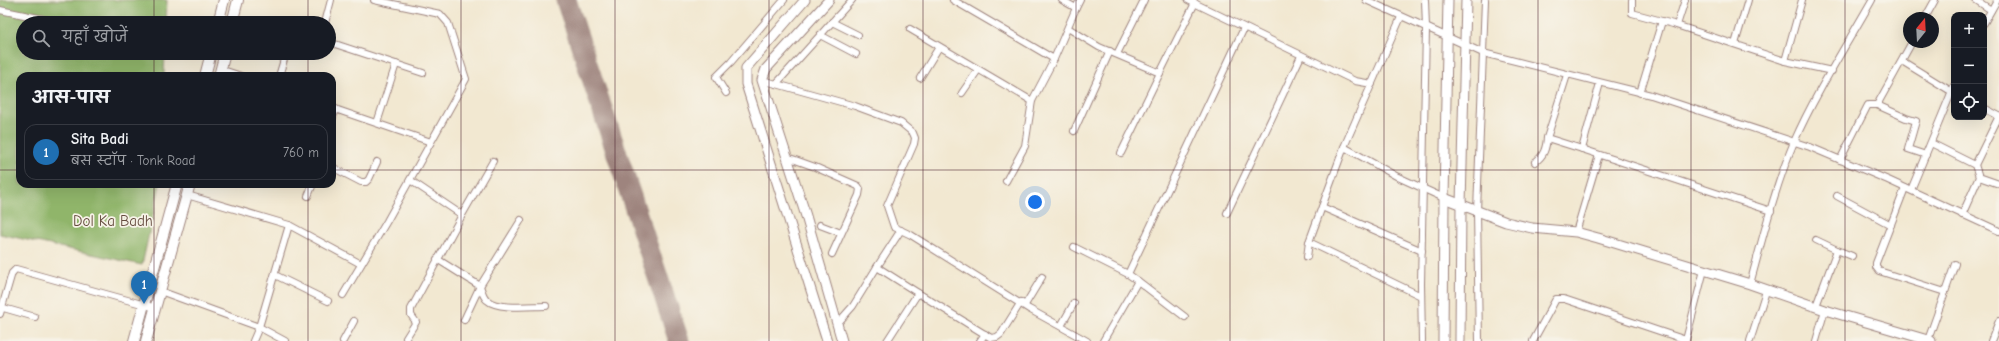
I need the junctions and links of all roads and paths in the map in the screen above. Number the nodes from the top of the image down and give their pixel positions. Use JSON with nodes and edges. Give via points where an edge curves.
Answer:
{"nodes":[{"id":1,"x":224,"y":0,"type":"edge"},
{"id":2,"x":238,"y":0,"type":"edge"},
{"id":3,"x":330,"y":0,"type":"edge"},
{"id":4,"x":374,"y":0,"type":"edge"},
{"id":5,"x":784,"y":0,"type":"edge"},
{"id":6,"x":805,"y":0,"type":"edge"},
{"id":7,"x":829,"y":0,"type":"edge"},
{"id":8,"x":852,"y":0,"type":"edge"},
{"id":9,"x":953,"y":0,"type":"edge"},
{"id":10,"x":1062,"y":0,"type":"edge"},
{"id":11,"x":1080,"y":0,"type":"edge"},
{"id":12,"x":1144,"y":0,"type":"edge"},
{"id":13,"x":1188,"y":0,"type":"edge"},
{"id":14,"x":1366,"y":0,"type":"edge"},
{"id":15,"x":1425,"y":0,"type":"edge"},
{"id":16,"x":1448,"y":0,"type":"edge"},
{"id":17,"x":1466,"y":0,"type":"edge"},
{"id":18,"x":1485,"y":0,"type":"edge"},
{"id":19,"x":1632,"y":0,"type":"edge"},
{"id":20,"x":1685,"y":0,"type":"edge"},
{"id":21,"x":1748,"y":0,"type":"edge"},
{"id":22,"x":1802,"y":0,"type":"edge"},
{"id":23,"x":1872,"y":0,"type":"edge"},
{"id":24,"x":1935,"y":0,"type":"edge"},
{"id":25,"x":1976,"y":0,"type":"edge"},
{"id":26,"x":1997,"y":0,"type":"edge"},
{"id":27,"x":1195,"y":3,"type":"junction"},
{"id":28,"x":1076,"y":8,"type":"junction"},
{"id":29,"x":0,"y":10,"type":"edge"},
{"id":30,"x":1992,"y":10,"type":"junction"},
{"id":31,"x":1928,"y":12,"type":"edge"},
{"id":32,"x":29,"y":16,"type":"edge"},
{"id":33,"x":220,"y":16,"type":"edge"},
{"id":34,"x":234,"y":16,"type":"edge"},
{"id":35,"x":327,"y":16,"type":"edge"},
{"id":36,"x":1402,"y":17,"type":"junction"},
{"id":37,"x":1987,"y":18,"type":"edge"},
{"id":38,"x":1662,"y":21,"type":"junction"},
{"id":39,"x":832,"y":22,"type":"junction"},
{"id":40,"x":1677,"y":25,"type":"junction"},
{"id":41,"x":1068,"y":28,"type":"junction"},
{"id":42,"x":1244,"y":28,"type":"junction"},
{"id":43,"x":1426,"y":28,"type":"junction"},
{"id":44,"x":910,"y":29,"type":"dead end"},
{"id":45,"x":858,"y":34,"type":"dead end"},
{"id":46,"x":820,"y":35,"type":"junction"},
{"id":47,"x":1447,"y":38,"type":"junction"},
{"id":48,"x":336,"y":44,"type":"edge"},
{"id":49,"x":1735,"y":44,"type":"junction"},
{"id":50,"x":1466,"y":46,"type":"junction"},
{"id":51,"x":939,"y":47,"type":"junction"},
{"id":52,"x":1909,"y":48,"type":"edge"},
{"id":53,"x":1110,"y":52,"type":"junction"},
{"id":54,"x":1483,"y":53,"type":"junction"},
{"id":55,"x":856,"y":54,"type":"dead end"},
{"id":56,"x":1117,"y":54,"type":"junction"},
{"id":57,"x":1301,"y":56,"type":"junction"},
{"id":58,"x":1054,"y":58,"type":"junction"},
{"id":59,"x":209,"y":60,"type":"edge"},
{"id":60,"x":223,"y":60,"type":"edge"},
{"id":61,"x":284,"y":60,"type":"edge"},
{"id":62,"x":1785,"y":61,"type":"junction"},
{"id":63,"x":1902,"y":61,"type":"junction"},
{"id":64,"x":396,"y":64,"type":"junction"},
{"id":65,"x":978,"y":70,"type":"junction"},
{"id":66,"x":1832,"y":71,"type":"junction"},
{"id":67,"x":206,"y":72,"type":"edge"},
{"id":68,"x":220,"y":72,"type":"edge"},
{"id":69,"x":280,"y":72,"type":"edge"},
{"id":70,"x":424,"y":73,"type":"dead end"},
{"id":71,"x":1160,"y":73,"type":"junction"},
{"id":72,"x":1567,"y":75,"type":"junction"},
{"id":73,"x":920,"y":78,"type":"dead end"},
{"id":74,"x":762,"y":80,"type":"junction"},
{"id":75,"x":1600,"y":83,"type":"junction"},
{"id":76,"x":746,"y":84,"type":"junction"},
{"id":77,"x":776,"y":84,"type":"junction"},
{"id":78,"x":1372,"y":84,"type":"junction"},
{"id":79,"x":1951,"y":89,"type":"edge"},
{"id":80,"x":726,"y":93,"type":"dead end"},
{"id":81,"x":962,"y":93,"type":"dead end"},
{"id":82,"x":1640,"y":93,"type":"junction"},
{"id":83,"x":1951,"y":95,"type":"edge"},
{"id":84,"x":1032,"y":101,"type":"junction"},
{"id":85,"x":1877,"y":105,"type":"junction"},
{"id":86,"x":336,"y":109,"type":"edge"},
{"id":87,"x":1987,"y":110,"type":"edge"},
{"id":88,"x":1999,"y":116,"type":"edge"},
{"id":89,"x":377,"y":123,"type":"junction"},
{"id":90,"x":1074,"y":131,"type":"dead end"},
{"id":91,"x":1547,"y":138,"type":"junction"},
{"id":92,"x":431,"y":142,"type":"junction"},
{"id":93,"x":1794,"y":142,"type":"junction"},
{"id":94,"x":1931,"y":143,"type":"junction"},
{"id":95,"x":1344,"y":147,"type":"junction"},
{"id":96,"x":1582,"y":148,"type":"junction"},
{"id":97,"x":1121,"y":153,"type":"dead end"},
{"id":98,"x":1599,"y":155,"type":"junction"},
{"id":99,"x":1926,"y":156,"type":"junction"},
{"id":100,"x":787,"y":158,"type":"junction"},
{"id":101,"x":1840,"y":160,"type":"junction"},
{"id":102,"x":493,"y":161,"type":"dead end"},
{"id":103,"x":376,"y":162,"type":"dead end"},
{"id":104,"x":1535,"y":162,"type":"dead end"},
{"id":105,"x":1975,"y":165,"type":"junction"},
{"id":106,"x":336,"y":169,"type":"edge"},
{"id":107,"x":1979,"y":177,"type":"junction"},
{"id":108,"x":410,"y":180,"type":"junction"},
{"id":109,"x":1006,"y":181,"type":"dead end"},
{"id":110,"x":1999,"y":184,"type":"edge"},
{"id":111,"x":176,"y":188,"type":"edge"},
{"id":112,"x":189,"y":188,"type":"edge"},
{"id":113,"x":311,"y":188,"type":"edge"},
{"id":114,"x":1423,"y":188,"type":"junction"},
{"id":115,"x":1908,"y":189,"type":"junction"},
{"id":116,"x":187,"y":195,"type":"junction"},
{"id":117,"x":308,"y":196,"type":"dead end"},
{"id":118,"x":1837,"y":196,"type":"dead end"},
{"id":119,"x":1444,"y":198,"type":"junction"},
{"id":120,"x":1461,"y":205,"type":"junction"},
{"id":121,"x":1322,"y":207,"type":"junction"},
{"id":122,"x":1477,"y":211,"type":"junction"},
{"id":123,"x":1771,"y":211,"type":"junction"},
{"id":124,"x":1227,"y":213,"type":"dead end"},
{"id":125,"x":462,"y":215,"type":"junction"},
{"id":126,"x":1962,"y":215,"type":"junction"},
{"id":127,"x":521,"y":220,"type":"dead end"},
{"id":128,"x":289,"y":225,"type":"junction"},
{"id":129,"x":820,"y":225,"type":"dead end"},
{"id":130,"x":1891,"y":225,"type":"junction"},
{"id":131,"x":901,"y":230,"type":"junction"},
{"id":132,"x":1999,"y":231,"type":"edge"},
{"id":133,"x":1576,"y":232,"type":"junction"},
{"id":134,"x":841,"y":233,"type":"junction"},
{"id":135,"x":1816,"y":240,"type":"dead end"},
{"id":136,"x":1309,"y":242,"type":"junction"},
{"id":137,"x":1074,"y":247,"type":"dead end"},
{"id":138,"x":1422,"y":250,"type":"junction"},
{"id":139,"x":1837,"y":250,"type":"junction"},
{"id":140,"x":832,"y":254,"type":"dead end"},
{"id":141,"x":1852,"y":256,"type":"dead end"},
{"id":142,"x":1307,"y":257,"type":"dead end"},
{"id":143,"x":437,"y":259,"type":"junction"},
{"id":144,"x":361,"y":264,"type":"junction"},
{"id":145,"x":1955,"y":264,"type":"dead end"},
{"id":146,"x":877,"y":267,"type":"junction"},
{"id":147,"x":1704,"y":270,"type":"junction"},
{"id":148,"x":1128,"y":274,"type":"junction"},
{"id":149,"x":275,"y":275,"type":"junction"},
{"id":150,"x":1042,"y":277,"type":"dead end"},
{"id":151,"x":1138,"y":281,"type":"junction"},
{"id":152,"x":1750,"y":284,"type":"junction"},
{"id":153,"x":480,"y":286,"type":"junction"},
{"id":154,"x":160,"y":291,"type":"junction"},
{"id":155,"x":1766,"y":291,"type":"junction"},
{"id":156,"x":1945,"y":292,"type":"junction"},
{"id":157,"x":918,"y":294,"type":"junction"},
{"id":158,"x":343,"y":295,"type":"dead end"},
{"id":159,"x":1421,"y":296,"type":"junction"},
{"id":160,"x":328,"y":301,"type":"dead end"},
{"id":161,"x":1074,"y":303,"type":"dead end"},
{"id":162,"x":144,"y":304,"type":"junction"},
{"id":163,"x":1023,"y":304,"type":"junction"},
{"id":164,"x":546,"y":306,"type":"dead end"},
{"id":165,"x":1816,"y":306,"type":"junction"},
{"id":166,"x":1,"y":308,"type":"edge"},
{"id":167,"x":156,"y":308,"type":"junction"},
{"id":168,"x":1825,"y":310,"type":"junction"},
{"id":169,"x":0,"y":314,"type":"edge"},
{"id":170,"x":35,"y":317,"type":"dead end"},
{"id":171,"x":1185,"y":317,"type":"dead end"},
{"id":172,"x":464,"y":320,"type":"dead end"},
{"id":173,"x":354,"y":321,"type":"dead end"},
{"id":174,"x":1999,"y":321,"type":"edge"},
{"id":175,"x":837,"y":324,"type":"junction"},
{"id":176,"x":1061,"y":326,"type":"junction"},
{"id":177,"x":259,"y":327,"type":"junction"},
{"id":178,"x":984,"y":334,"type":"junction"},
{"id":179,"x":997,"y":338,"type":"junction"},
{"id":180,"x":408,"y":340,"type":"edge"},
{"id":181,"x":1686,"y":340,"type":"edge"},
{"id":182,"x":1929,"y":340,"type":"edge"},
{"id":183,"x":134,"y":341,"type":"edge"},
{"id":184,"x":146,"y":341,"type":"edge"},
{"id":185,"x":253,"y":341,"type":"edge"},
{"id":186,"x":285,"y":341,"type":"edge"},
{"id":187,"x":343,"y":341,"type":"edge"},
{"id":188,"x":827,"y":341,"type":"edge"},
{"id":189,"x":842,"y":341,"type":"edge"},
{"id":190,"x":887,"y":341,"type":"edge"},
{"id":191,"x":980,"y":341,"type":"edge"},
{"id":192,"x":1003,"y":341,"type":"edge"},
{"id":193,"x":1087,"y":341,"type":"edge"},
{"id":194,"x":1103,"y":341,"type":"edge"},
{"id":195,"x":1422,"y":341,"type":"edge"},
{"id":196,"x":1443,"y":341,"type":"edge"},
{"id":197,"x":1460,"y":341,"type":"edge"},
{"id":198,"x":1479,"y":341,"type":"edge"},
{"id":199,"x":1533,"y":341,"type":"edge"},
{"id":200,"x":1750,"y":341,"type":"edge"},
{"id":201,"x":1816,"y":341,"type":"edge"},
{"id":202,"x":1991,"y":341,"type":"edge"}],
"edges":[{"from":1,"to":33,"type":"main road"},
{"from":2,"to":34,"type":"main road"},
{"from":3,"to":35,"type":"street"},
{"from":4,"to":92,"type":"street","via":[[440,14],[448,23],[466,79]]},
{"from":5,"to":80,"type":"street","via":[[716,77]]},
{"from":6,"to":76,"type":"street","via":[[746,68]]},
{"from":7,"to":74,"type":"street","via":[[766,69]]},
{"from":8,"to":39,"type":"street"},
{"from":9,"to":58,"type":"street"},
{"from":10,"to":28,"type":"street"},
{"from":11,"to":28,"type":"street"},
{"from":12,"to":56,"type":"street"},
{"from":13,"to":27,"type":"street"},
{"from":14,"to":36,"type":"street"},
{"from":15,"to":43,"type":"street"},
{"from":16,"to":47,"type":"street"},
{"from":17,"to":50,"type":"street"},
{"from":18,"to":54,"type":"street"},
{"from":19,"to":38,"type":"street","via":[[1632,13]]},
{"from":20,"to":40,"type":"street"},
{"from":21,"to":49,"type":"street"},
{"from":22,"to":62,"type":"street"},
{"from":23,"to":66,"type":"street"},
{"from":24,"to":31,"type":"street"},
{"from":25,"to":30,"type":"street"},
{"from":26,"to":30,"type":"street"},
{"from":27,"to":42,"type":"street"},
{"from":27,"to":71,"type":"street"},
{"from":28,"to":41,"type":"street"},
{"from":29,"to":32,"type":"street"},
{"from":30,"to":37,"type":"street"},
{"from":36,"to":43,"type":"street"},
{"from":36,"to":78,"type":"street"},
{"from":38,"to":40,"type":"street"},
{"from":38,"to":82,"type":"street"},
{"from":39,"to":45,"type":"street"},
{"from":39,"to":46,"type":"street"},
{"from":40,"to":49,"type":"street"},
{"from":41,"to":53,"type":"street"},
{"from":41,"to":58,"type":"street"},
{"from":42,"to":57,"type":"street"},
{"from":42,"to":148,"type":"street"},
{"from":43,"to":47,"type":"street"},
{"from":43,"to":114,"type":"street"},
{"from":44,"to":51,"type":"street"},
{"from":46,"to":55,"type":"street"},
{"from":46,"to":77,"type":"street"},
{"from":47,"to":50,"type":"street"},
{"from":47,"to":119,"type":"street"},
{"from":48,"to":64,"type":"street"},
{"from":49,"to":62,"type":"street"},
{"from":50,"to":54,"type":"street"},
{"from":50,"to":120,"type":"street"},
{"from":51,"to":65,"type":"street"},
{"from":51,"to":73,"type":"street"},
{"from":52,"to":63,"type":"street"},
{"from":53,"to":56,"type":"street"},
{"from":53,"to":90,"type":"street"},
{"from":54,"to":72,"type":"street"},
{"from":54,"to":122,"type":"street"},
{"from":56,"to":71,"type":"street"},
{"from":57,"to":78,"type":"street","via":[[1355,81]]},
{"from":57,"to":124,"type":"street"},
{"from":58,"to":84,"type":"street"},
{"from":59,"to":67,"type":"main road"},
{"from":60,"to":68,"type":"main road"},
{"from":61,"to":69,"type":"street"},
{"from":62,"to":66,"type":"street"},
{"from":63,"to":79,"type":"street"},
{"from":63,"to":85,"type":"street"},
{"from":64,"to":70,"type":"street"},
{"from":64,"to":89,"type":"street"},
{"from":65,"to":81,"type":"street"},
{"from":65,"to":84,"type":"street"},
{"from":66,"to":93,"type":"street"},
{"from":71,"to":97,"type":"street"},
{"from":72,"to":75,"type":"street"},
{"from":72,"to":91,"type":"street"},
{"from":74,"to":76,"type":"street"},
{"from":74,"to":77,"type":"street"},
{"from":74,"to":100,"type":"street"},
{"from":75,"to":82,"type":"street"},
{"from":75,"to":96,"type":"street"},
{"from":76,"to":188,"type":"street"},
{"from":77,"to":131,"type":"street","via":[[855,106],[910,128],[915,138],[914,144],[887,206],[894,227]]},
{"from":78,"to":95,"type":"street"},
{"from":82,"to":93,"type":"street"},
{"from":83,"to":94,"type":"street"},
{"from":84,"to":109,"type":"street","via":[[1025,146]]},
{"from":85,"to":99,"type":"street","via":[[1916,121],[1908,149]]},
{"from":85,"to":101,"type":"street","via":[[1868,105]]},
{"from":86,"to":89,"type":"street"},
{"from":87,"to":88,"type":"street"},
{"from":88,"to":105,"type":"street"},
{"from":89,"to":92,"type":"street"},
{"from":91,"to":96,"type":"street"},
{"from":91,"to":104,"type":"street","via":[[1544,152]]},
{"from":92,"to":108,"type":"street"},
{"from":93,"to":101,"type":"street"},
{"from":93,"to":123,"type":"street"},
{"from":94,"to":99,"type":"street"},
{"from":94,"to":105,"type":"street"},
{"from":95,"to":114,"type":"street"},
{"from":95,"to":121,"type":"street"},
{"from":96,"to":98,"type":"street"},
{"from":98,"to":123,"type":"street"},
{"from":98,"to":133,"type":"street"},
{"from":99,"to":115,"type":"street"},
{"from":100,"to":134,"type":"street","via":[[858,186],[859,195]]},
{"from":100,"to":175,"type":"street"},
{"from":101,"to":115,"type":"street"},
{"from":102,"to":125,"type":"street"},
{"from":103,"to":106,"type":"street","via":[[366,182]]},
{"from":105,"to":107,"type":"street"},
{"from":107,"to":110,"type":"street"},
{"from":107,"to":126,"type":"street"},
{"from":108,"to":125,"type":"street"},
{"from":108,"to":144,"type":"street"},
{"from":111,"to":162,"type":"main road"},
{"from":112,"to":116,"type":"main road"},
{"from":113,"to":117,"type":"street"},
{"from":114,"to":119,"type":"street"},
{"from":114,"to":138,"type":"street"},
{"from":115,"to":126,"type":"street"},
{"from":115,"to":130,"type":"street"},
{"from":116,"to":128,"type":"street"},
{"from":116,"to":154,"type":"main road"},
{"from":118,"to":130,"type":"street"},
{"from":119,"to":120,"type":"street"},
{"from":119,"to":196,"type":"street"},
{"from":120,"to":122,"type":"street"},
{"from":120,"to":197,"type":"street"},
{"from":121,"to":136,"type":"street"},
{"from":121,"to":138,"type":"street"},
{"from":122,"to":133,"type":"street","via":[[1532,228]]},
{"from":122,"to":198,"type":"street"},
{"from":123,"to":152,"type":"street"},
{"from":125,"to":143,"type":"street"},
{"from":126,"to":132,"type":"street"},
{"from":127,"to":153,"type":"street"},
{"from":128,"to":144,"type":"street"},
{"from":128,"to":149,"type":"street"},
{"from":129,"to":134,"type":"street"},
{"from":130,"to":156,"type":"street","via":[[1876,263],[1879,271]]},
{"from":131,"to":146,"type":"street"},
{"from":131,"to":163,"type":"street"},
{"from":133,"to":147,"type":"street"},
{"from":134,"to":140,"type":"street"},
{"from":135,"to":139,"type":"street"},
{"from":136,"to":142,"type":"street"},
{"from":136,"to":159,"type":"street"},
{"from":137,"to":148,"type":"street"},
{"from":138,"to":159,"type":"street"},
{"from":139,"to":141,"type":"street"},
{"from":139,"to":165,"type":"street"},
{"from":143,"to":153,"type":"street"},
{"from":143,"to":180,"type":"street","via":[[411,309],[411,315],[416,322]]},
{"from":144,"to":158,"type":"street"},
{"from":145,"to":156,"type":"street"},
{"from":146,"to":157,"type":"street"},
{"from":146,"to":175,"type":"street","via":[[853,306]]},
{"from":147,"to":152,"type":"street"},
{"from":147,"to":181,"type":"street"},
{"from":148,"to":151,"type":"street"},
{"from":149,"to":160,"type":"street"},
{"from":149,"to":177,"type":"street"},
{"from":150,"to":163,"type":"street"},
{"from":151,"to":171,"type":"street"},
{"from":151,"to":194,"type":"street"},
{"from":152,"to":155,"type":"street"},
{"from":153,"to":164,"type":"street","via":[[484,297],[496,306]]},
{"from":153,"to":172,"type":"street"},
{"from":154,"to":167,"type":"main road"},
{"from":154,"to":177,"type":"street"},
{"from":155,"to":165,"type":"street"},
{"from":155,"to":200,"type":"street"},
{"from":156,"to":182,"type":"street"},
{"from":157,"to":178,"type":"street"},
{"from":157,"to":190,"type":"street"},
{"from":159,"to":195,"type":"street"},
{"from":161,"to":176,"type":"street"},
{"from":162,"to":166,"type":"street","via":[[16,269],[12,273]]},
{"from":162,"to":167,"type":"street"},
{"from":162,"to":183,"type":"main road"},
{"from":163,"to":176,"type":"street"},
{"from":163,"to":179,"type":"street"},
{"from":165,"to":168,"type":"street"},
{"from":166,"to":169,"type":"street"},
{"from":166,"to":170,"type":"street"},
{"from":167,"to":184,"type":"main road"},
{"from":168,"to":182,"type":"street"},
{"from":168,"to":201,"type":"street"},
{"from":173,"to":187,"type":"street"},
{"from":174,"to":202,"type":"street"},
{"from":175,"to":189,"type":"street"},
{"from":176,"to":193,"type":"street"},
{"from":177,"to":185,"type":"street"},
{"from":177,"to":186,"type":"street"},
{"from":178,"to":179,"type":"street"},
{"from":178,"to":191,"type":"street"},
{"from":179,"to":192,"type":"street"},
{"from":181,"to":199,"type":"street","via":[[1564,299],[1556,299]]}]}
